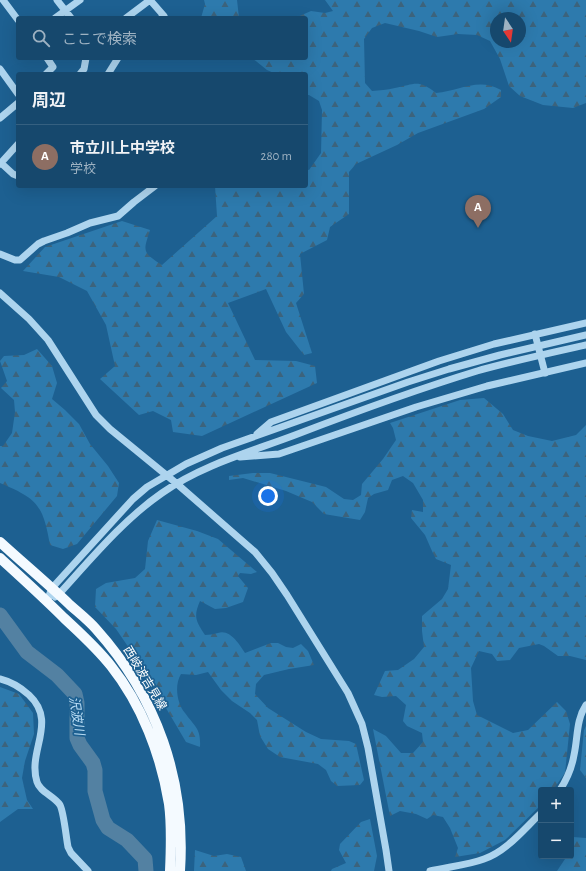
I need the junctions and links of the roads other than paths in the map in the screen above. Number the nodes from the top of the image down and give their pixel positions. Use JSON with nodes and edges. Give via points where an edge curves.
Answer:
{"nodes":[{"id":1,"x":4,"y":0,"type":"edge"},
{"id":2,"x":57,"y":0,"type":"edge"},
{"id":3,"x":80,"y":0,"type":"edge"},
{"id":4,"x":150,"y":0,"type":"edge"},
{"id":5,"x":65,"y":10,"type":"junction"},
{"id":6,"x":58,"y":16,"type":"edge"},
{"id":7,"x":70,"y":16,"type":"edge"},
{"id":8,"x":129,"y":16,"type":"edge"},
{"id":9,"x":164,"y":16,"type":"edge"},
{"id":10,"x":16,"y":17,"type":"edge"},
{"id":11,"x":48,"y":60,"type":"edge"},
{"id":12,"x":86,"y":60,"type":"edge"},
{"id":13,"x":117,"y":60,"type":"edge"},
{"id":14,"x":0,"y":69,"type":"edge"},
{"id":15,"x":48,"y":72,"type":"edge"},
{"id":16,"x":82,"y":72,"type":"edge"},
{"id":17,"x":109,"y":72,"type":"edge"},
{"id":18,"x":16,"y":91,"type":"edge"},
{"id":19,"x":16,"y":105,"type":"edge"},
{"id":20,"x":0,"y":118,"type":"edge"},
{"id":21,"x":16,"y":146,"type":"edge"},
{"id":22,"x":0,"y":163,"type":"edge"},
{"id":23,"x":16,"y":175,"type":"edge"},
{"id":24,"x":152,"y":188,"type":"edge"},
{"id":25,"x":0,"y":254,"type":"edge"},
{"id":26,"x":0,"y":293,"type":"edge"},
{"id":27,"x":586,"y":323,"type":"edge"},
{"id":28,"x":535,"y":334,"type":"junction"},
{"id":29,"x":586,"y":335,"type":"edge"},
{"id":30,"x":586,"y":345,"type":"edge"},
{"id":31,"x":586,"y":363,"type":"edge"},
{"id":32,"x":545,"y":373,"type":"junction"},
{"id":33,"x":252,"y":438,"type":"junction"},
{"id":34,"x":234,"y":458,"type":"junction"},
{"id":35,"x":166,"y":475,"type":"junction"},
{"id":36,"x":176,"y":483,"type":"junction"},
{"id":37,"x":0,"y":542,"type":"edge"},
{"id":38,"x":0,"y":558,"type":"edge"},
{"id":39,"x":55,"y":591,"type":"junction"},
{"id":40,"x":47,"y":601,"type":"junction"},
{"id":41,"x":0,"y":679,"type":"edge"},
{"id":42,"x":586,"y":705,"type":"edge"},
{"id":43,"x":562,"y":787,"type":"edge"},
{"id":44,"x":538,"y":816,"type":"edge"},
{"id":45,"x":88,"y":871,"type":"edge"},
{"id":46,"x":170,"y":871,"type":"edge"},
{"id":47,"x":180,"y":871,"type":"edge"},
{"id":48,"x":389,"y":871,"type":"edge"},
{"id":49,"x":430,"y":871,"type":"edge"}],
"edges":[{"from":1,"to":10,"type":"street"},
{"from":2,"to":5,"type":"street"},
{"from":3,"to":5,"type":"street"},
{"from":4,"to":8,"type":"street"},
{"from":4,"to":9,"type":"street"},
{"from":5,"to":6,"type":"street"},
{"from":5,"to":7,"type":"street"},
{"from":11,"to":15,"type":"street","via":[[53,67]]},
{"from":12,"to":16,"type":"street"},
{"from":13,"to":17,"type":"street"},
{"from":14,"to":18,"type":"street"},
{"from":19,"to":20,"type":"street"},
{"from":21,"to":22,"type":"street"},
{"from":22,"to":23,"type":"street"},
{"from":24,"to":25,"type":"street","via":[[118,216],[90,223],[44,241],[20,260]]},
{"from":26,"to":35,"type":"street","via":[[48,340],[96,414],[110,429]]},
{"from":27,"to":28,"type":"street"},
{"from":28,"to":32,"type":"street","bridge":true},
{"from":28,"to":33,"type":"street","via":[[439,361],[271,422]]},
{"from":29,"to":33,"type":"street","via":[[449,369]]},
{"from":30,"to":34,"type":"street","via":[[508,363],[431,386]]},
{"from":31,"to":32,"type":"street"},
{"from":32,"to":34,"type":"street","via":[[487,386],[416,407],[279,454]]},
{"from":33,"to":35,"type":"street","via":[[202,456]]},
{"from":34,"to":36,"type":"street","via":[[194,473]]},
{"from":35,"to":36,"type":"street"},
{"from":35,"to":39,"type":"street","via":[[133,498]]},
{"from":36,"to":39,"type":"street","via":[[142,508]]},
{"from":36,"to":48,"type":"street","via":[[255,552],[287,595],[348,693],[362,724],[368,748]]},
{"from":37,"to":39,"type":"main road","name":"西岐波吉見線"},
{"from":38,"to":40,"type":"main road","name":"西岐波吉見線"},
{"from":39,"to":40,"type":"street"},
{"from":39,"to":47,"type":"main road","name":"西岐波吉見線","via":[[96,629],[120,658],[157,725],[166,748],[180,816]]},
{"from":40,"to":46,"type":"main road","name":"西岐波吉見線","via":[[111,666],[133,699],[148,729],[169,805]]},
{"from":41,"to":45,"type":"street","via":[[22,689],[34,699],[39,708],[43,722],[34,771],[37,784],[61,807],[68,847]]},
{"from":42,"to":43,"type":"street","via":[[578,725],[567,780]]},
{"from":44,"to":49,"type":"street","via":[[502,850],[484,859]]}]}
